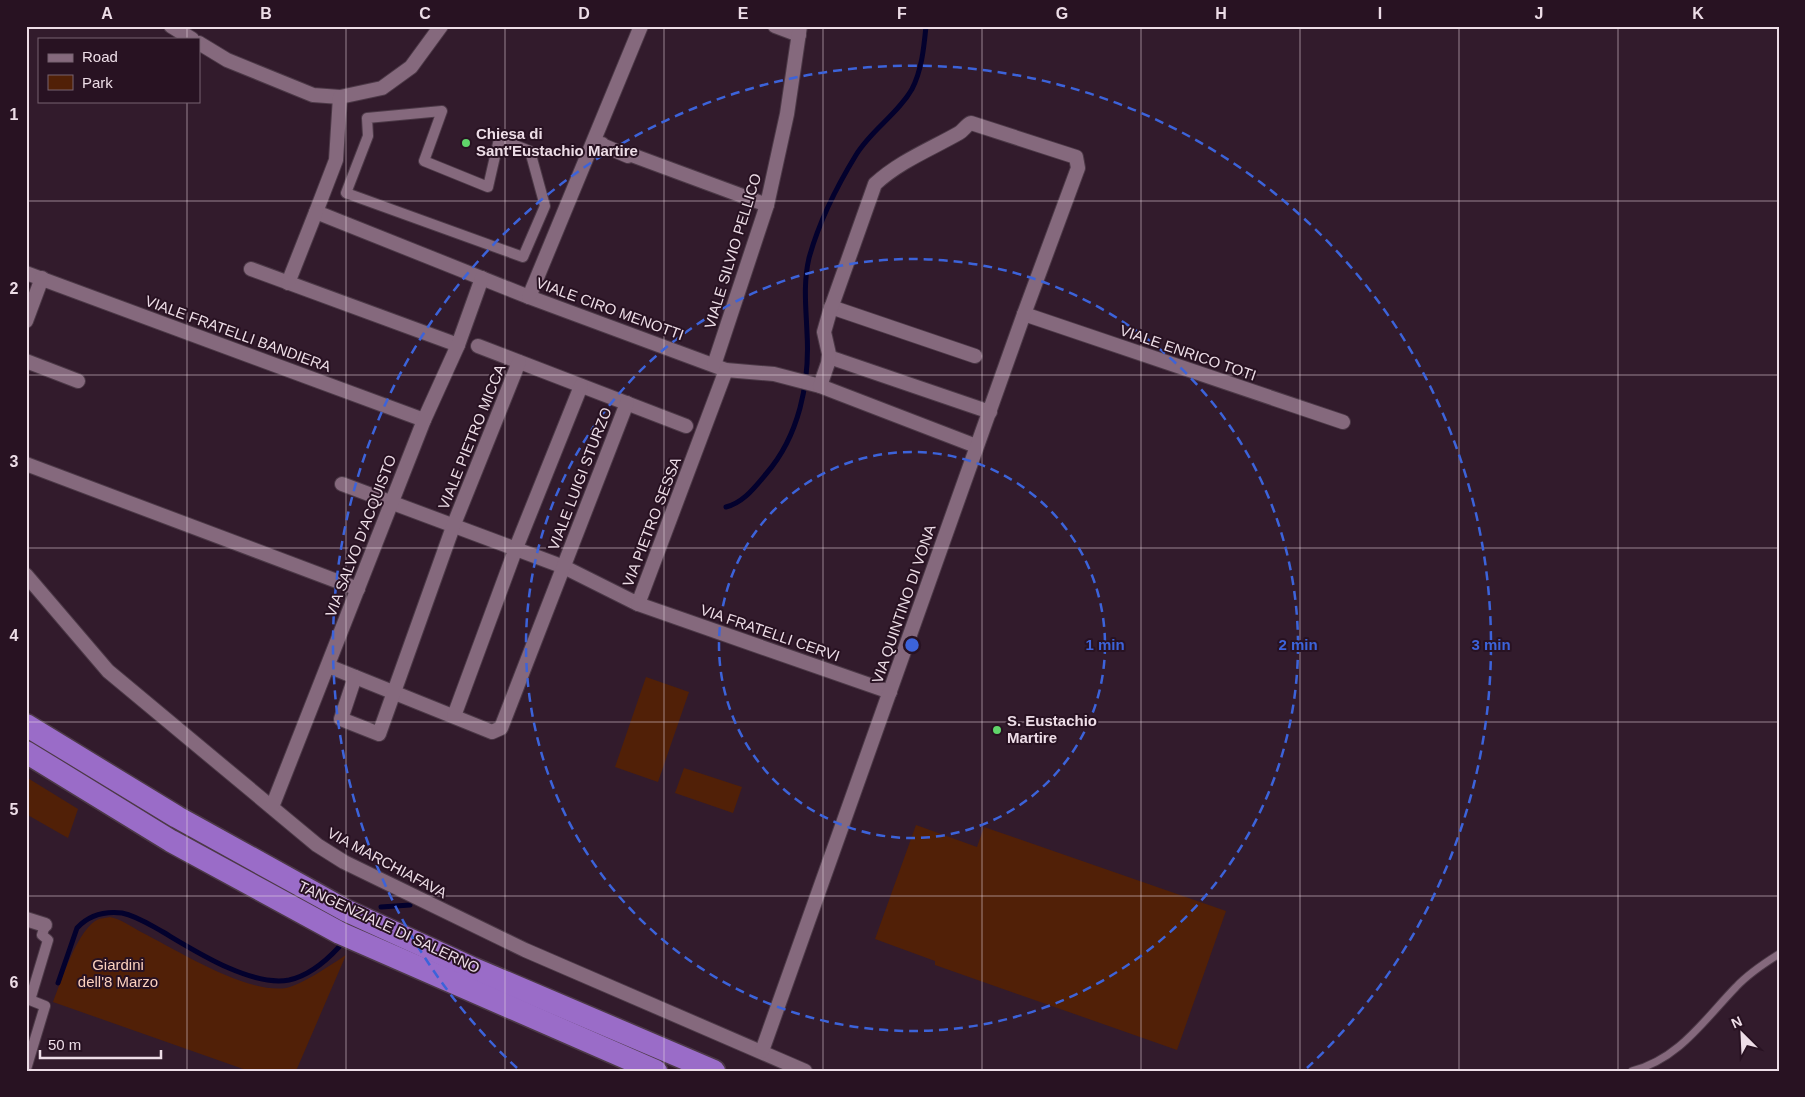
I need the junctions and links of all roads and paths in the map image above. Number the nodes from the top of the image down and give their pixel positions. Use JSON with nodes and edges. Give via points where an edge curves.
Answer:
{"nodes":[{"id":1,"x":170,"y":26,"type":"edge"},
{"id":2,"x":441,"y":26,"type":"edge"},
{"id":3,"x":641,"y":26,"type":"edge"},
{"id":4,"x":775,"y":26,"type":"edge"},
{"id":5,"x":800,"y":31,"type":"edge"},
{"id":6,"x":190,"y":38,"type":"edge"},
{"id":7,"x":200,"y":44,"type":"edge"},
{"id":8,"x":340,"y":96,"type":"junction"},
{"id":9,"x":598,"y":142,"type":"junction"},
{"id":10,"x":346,"y":193,"type":"joint"},
{"id":11,"x":767,"y":206,"type":"junction"},
{"id":12,"x":316,"y":212,"type":"junction"},
{"id":13,"x":251,"y":269,"type":"dead end"},
{"id":14,"x":26,"y":273,"type":"edge"},
{"id":15,"x":42,"y":278,"type":"junction"},
{"id":16,"x":482,"y":278,"type":"junction"},
{"id":17,"x":288,"y":283,"type":"junction"},
{"id":18,"x":529,"y":297,"type":"junction"},
{"id":19,"x":831,"y":307,"type":"junction"},
{"id":20,"x":1024,"y":314,"type":"junction"},
{"id":21,"x":27,"y":320,"type":"edge"},
{"id":22,"x":458,"y":345,"type":"junction"},
{"id":23,"x":478,"y":346,"type":"dead end"},
{"id":24,"x":975,"y":356,"type":"dead end"},
{"id":25,"x":829,"y":357,"type":"junction"},
{"id":26,"x":26,"y":361,"type":"edge"},
{"id":27,"x":519,"y":362,"type":"junction"},
{"id":28,"x":720,"y":368,"type":"junction"},
{"id":29,"x":78,"y":381,"type":"dead end"},
{"id":30,"x":581,"y":386,"type":"junction"},
{"id":31,"x":820,"y":386,"type":"junction"},
{"id":32,"x":627,"y":403,"type":"junction"},
{"id":33,"x":990,"y":412,"type":"junction"},
{"id":34,"x":424,"y":420,"type":"junction"},
{"id":35,"x":1343,"y":422,"type":"dead end"},
{"id":36,"x":686,"y":426,"type":"dead end"},
{"id":37,"x":976,"y":446,"type":"junction"},
{"id":38,"x":26,"y":464,"type":"edge"},
{"id":39,"x":342,"y":484,"type":"dead end"},
{"id":40,"x":392,"y":501,"type":"junction"},
{"id":41,"x":454,"y":524,"type":"junction"},
{"id":42,"x":516,"y":548,"type":"junction"},
{"id":43,"x":564,"y":566,"type":"junction"},
{"id":44,"x":26,"y":576,"type":"edge"},
{"id":45,"x":358,"y":589,"type":"junction"},
{"id":46,"x":638,"y":604,"type":"junction"},
{"id":47,"x":328,"y":666,"type":"junction"},
{"id":48,"x":355,"y":677,"type":"junction"},
{"id":49,"x":393,"y":692,"type":"junction"},
{"id":50,"x":890,"y":692,"type":"junction"},
{"id":51,"x":454,"y":716,"type":"junction"},
{"id":52,"x":26,"y":725,"type":"edge"},
{"id":53,"x":26,"y":752,"type":"edge"},
{"id":54,"x":272,"y":807,"type":"junction"},
{"id":55,"x":26,"y":919,"type":"edge"},
{"id":56,"x":44,"y":925,"type":"joint"},
{"id":57,"x":1779,"y":954,"type":"edge"},
{"id":58,"x":762,"y":1051,"type":"junction"},
{"id":59,"x":26,"y":1069,"type":"edge"},
{"id":60,"x":656,"y":1071,"type":"edge"},
{"id":61,"x":714,"y":1071,"type":"edge"},
{"id":62,"x":805,"y":1071,"type":"edge"},
{"id":63,"x":1632,"y":1071,"type":"edge"}],
"edges":[{"from":1,"to":6,"type":"street"},
{"from":2,"to":8,"type":"street","via":[[410,67],[382,88]]},
{"from":3,"to":9,"type":"street"},
{"from":4,"to":5,"type":"street"},
{"from":5,"to":11,"type":"street","name":"VIALE SILVIO PELLICO","via":[[787,114]]},
{"from":7,"to":8,"type":"street","via":[[227,60],[313,95]]},
{"from":8,"to":12,"type":"street","via":[[336,160]]},
{"from":9,"to":11,"type":"street"},
{"from":9,"to":18,"type":"street"},
{"from":10,"to":10,"type":"street","via":[[523,257],[546,206],[530,150],[499,139],[488,187],[424,161],[442,111],[367,118],[368,136]]},
{"from":11,"to":28,"type":"street","name":"VIALE SILVIO PELLICO"},
{"from":12,"to":16,"type":"street","name":"VIALE CIRO MENOTTI"},
{"from":12,"to":17,"type":"street"},
{"from":13,"to":17,"type":"street"},
{"from":14,"to":15,"type":"street","name":"VIALE FRATELLI BANDIERA"},
{"from":15,"to":21,"type":"street"},
{"from":15,"to":34,"type":"street","name":"VIALE FRATELLI BANDIERA"},
{"from":16,"to":18,"type":"street","name":"VIALE CIRO MENOTTI"},
{"from":16,"to":22,"type":"street","name":"VIA SALVO D'ACQUISTO"},
{"from":17,"to":22,"type":"street"},
{"from":18,"to":28,"type":"street","name":"VIALE CIRO MENOTTI"},
{"from":19,"to":20,"type":"street","name":"VIA QUINTINO DI VONA","via":[[875,184],[906,161],[962,131],[968,124],[975,123],[1076,157],[1078,161]]},
{"from":19,"to":24,"type":"street"},
{"from":19,"to":25,"type":"street","via":[[824,332]]},
{"from":20,"to":33,"type":"street","name":"VIA QUINTINO DI VONA"},
{"from":20,"to":35,"type":"street","name":"VIALE ENRICO TOTI"},
{"from":22,"to":34,"type":"street","name":"VIA SALVO D'ACQUISTO"},
{"from":23,"to":27,"type":"street"},
{"from":25,"to":31,"type":"street"},
{"from":25,"to":33,"type":"street"},
{"from":26,"to":29,"type":"street"},
{"from":27,"to":30,"type":"street"},
{"from":27,"to":41,"type":"street","name":"VIALE PIETRO MICCA"},
{"from":28,"to":31,"type":"street","name":"VIALE CIRO MENOTTI","via":[[774,374]]},
{"from":28,"to":46,"type":"street","name":"VIA PIETRO SESSA"},
{"from":30,"to":32,"type":"street"},
{"from":30,"to":42,"type":"street"},
{"from":31,"to":37,"type":"street","name":"VIALE CIRO MENOTTI"},
{"from":32,"to":36,"type":"street"},
{"from":32,"to":43,"type":"street","name":"VIALE LUIGI STURZO"},
{"from":33,"to":37,"type":"street","name":"VIA QUINTINO DI VONA"},
{"from":34,"to":40,"type":"street","name":"VIA SALVO D'ACQUISTO"},
{"from":37,"to":50,"type":"street","name":"VIA QUINTINO DI VONA"},
{"from":38,"to":45,"type":"street"},
{"from":39,"to":40,"type":"street","name":"VIA PIETRO SESSA"},
{"from":40,"to":41,"type":"street","name":"VIA PIETRO SESSA"},
{"from":40,"to":45,"type":"street","name":"VIA SALVO D'ACQUISTO"},
{"from":41,"to":42,"type":"street","name":"VIA PIETRO SESSA"},
{"from":41,"to":49,"type":"street","name":"VIALE PIETRO MICCA"},
{"from":42,"to":43,"type":"street","name":"VIA PIETRO SESSA"},
{"from":42,"to":51,"type":"street"},
{"from":43,"to":46,"type":"street","name":"VIA PIETRO SESSA"},
{"from":43,"to":51,"type":"street","name":"VIALE LUIGI STURZO","via":[[501,728],[492,732]]},
{"from":44,"to":54,"type":"street","name":"VIA MARCHIAFAVA","via":[[108,671]]},
{"from":45,"to":47,"type":"street","name":"VIA SALVO D'ACQUISTO"},
{"from":46,"to":50,"type":"street","name":"VIA FRATELLI CERVI"},
{"from":47,"to":48,"type":"street","name":"VIALE LUIGI STURZO"},
{"from":47,"to":54,"type":"street","name":"VIA SALVO D'ACQUISTO"},
{"from":48,"to":49,"type":"street","name":"VIALE LUIGI STURZO"},
{"from":48,"to":49,"type":"street","name":"VIALE PIETRO MICCA","via":[[340,719],[379,734]]},
{"from":49,"to":51,"type":"street","name":"VIALE LUIGI STURZO"},
{"from":50,"to":58,"type":"street","name":"VIA QUINTINO DI VONA"},
{"from":52,"to":61,"type":"highway","name":"TANGENZIALE DI SALERNO","via":[[177,817],[345,910]]},
{"from":53,"to":60,"type":"highway","name":"TANGENZIALE DI SALERNO","via":[[171,841],[340,933]]},
{"from":54,"to":58,"type":"street","name":"VIA MARCHIAFAVA","via":[[317,845],[344,862],[526,950]]},
{"from":55,"to":56,"type":"street"},
{"from":56,"to":59,"type":"street","via":[[42,935],[48,940],[30,1000],[45,1006]]},
{"from":57,"to":63,"type":"lane","via":[[1736,986],[1698,1030],[1653,1066]]},
{"from":58,"to":62,"type":"street","name":"VIA MARCHIAFAVA"}]}
